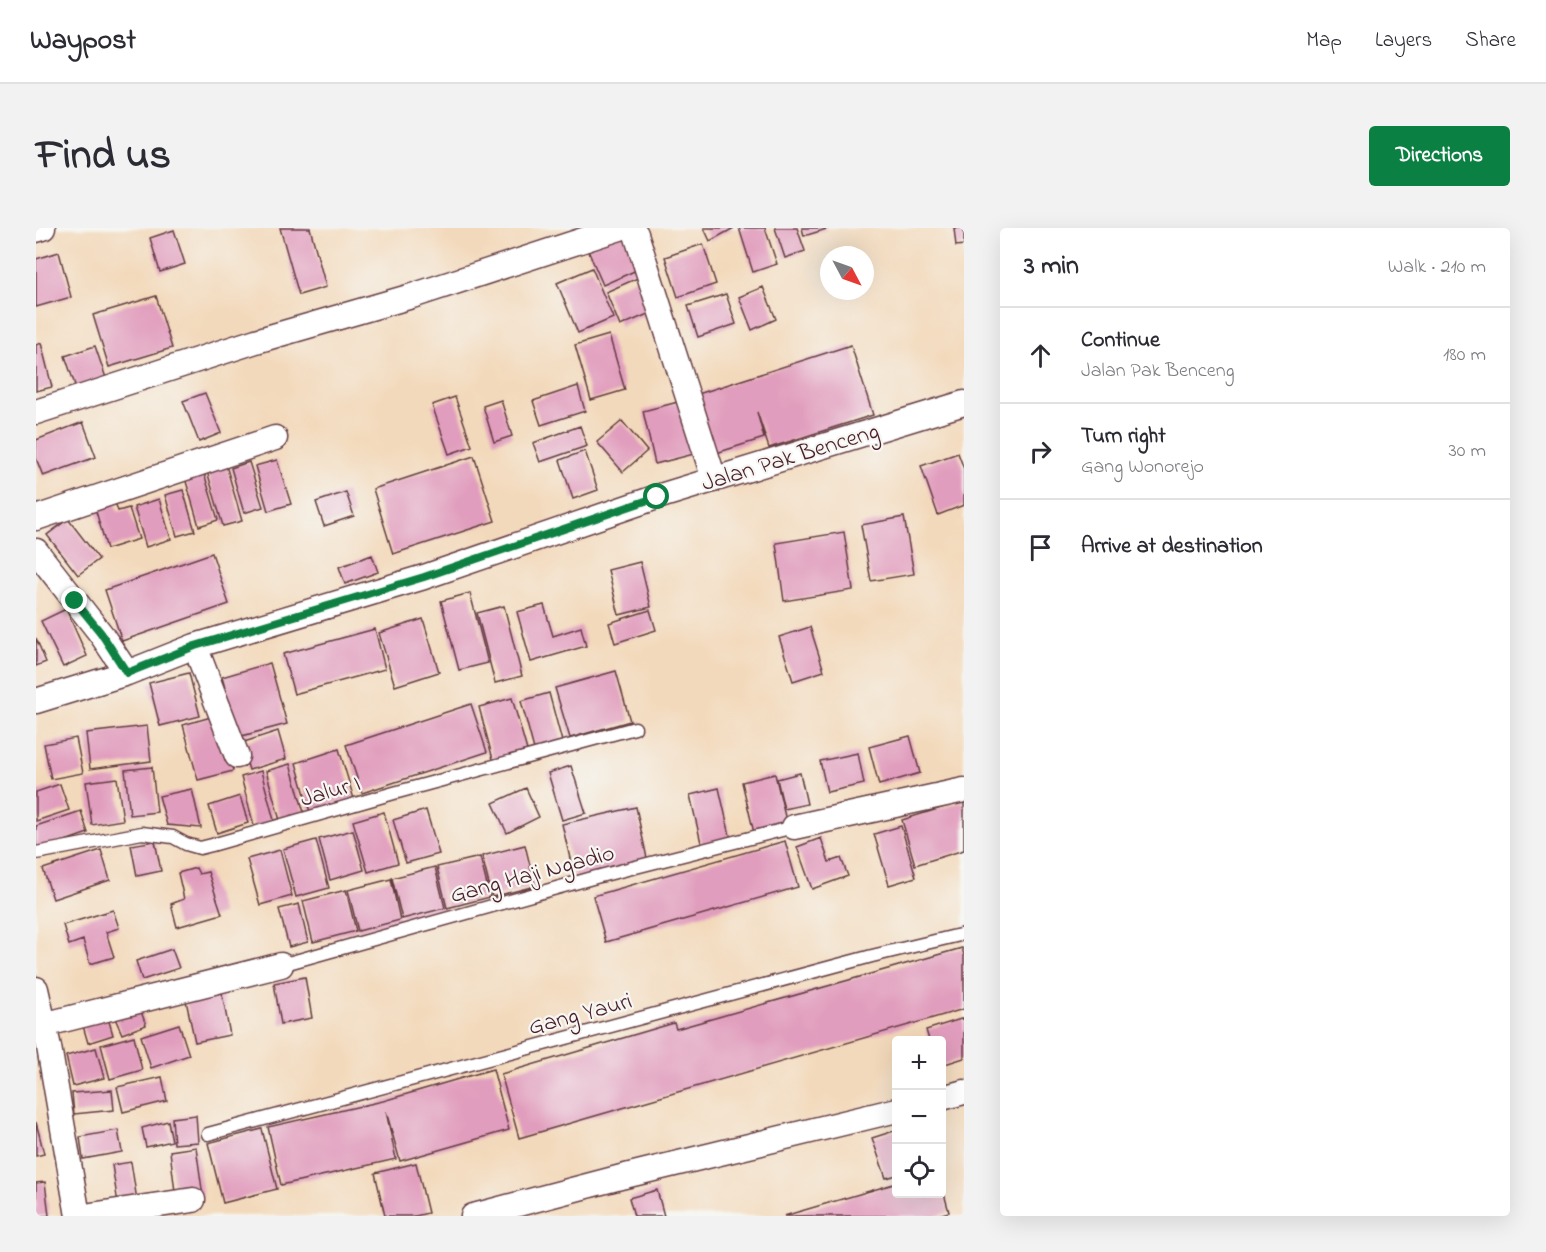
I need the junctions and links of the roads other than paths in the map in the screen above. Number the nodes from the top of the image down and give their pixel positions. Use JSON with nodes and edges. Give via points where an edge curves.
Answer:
{"nodes":[{"id":1,"x":43,"y":228,"type":"edge"},
{"id":2,"x":36,"y":230,"type":"edge"},
{"id":3,"x":634,"y":230,"type":"edge"},
{"id":4,"x":964,"y":403,"type":"edge"},
{"id":5,"x":36,"y":412,"type":"edge"},
{"id":6,"x":275,"y":438,"type":"dead end"},
{"id":7,"x":714,"y":479,"type":"junction"},
{"id":8,"x":36,"y":518,"type":"edge"},
{"id":9,"x":36,"y":551,"type":"edge"},
{"id":10,"x":195,"y":646,"type":"junction"},
{"id":11,"x":127,"y":673,"type":"junction"},
{"id":12,"x":36,"y":701,"type":"edge"},
{"id":13,"x":634,"y":728,"type":"dead end"},
{"id":14,"x":237,"y":756,"type":"dead end"},
{"id":15,"x":964,"y":790,"type":"edge"},
{"id":16,"x":794,"y":827,"type":"joint"},
{"id":17,"x":36,"y":853,"type":"edge"},
{"id":18,"x":964,"y":934,"type":"edge"},
{"id":19,"x":281,"y":965,"type":"joint"},
{"id":20,"x":36,"y":989,"type":"edge"},
{"id":21,"x":43,"y":1025,"type":"junction"},
{"id":22,"x":964,"y":1092,"type":"edge"},
{"id":23,"x":946,"y":1097,"type":"edge"},
{"id":24,"x":892,"y":1111,"type":"edge"},
{"id":25,"x":208,"y":1134,"type":"dead end"},
{"id":26,"x":193,"y":1200,"type":"dead end"},
{"id":27,"x":78,"y":1216,"type":"edge"},
{"id":28,"x":84,"y":1216,"type":"edge"},
{"id":29,"x":473,"y":1216,"type":"edge"}],
"edges":[{"from":1,"to":2,"type":"street"},
{"from":3,"to":5,"type":"street","via":[[256,341]]},
{"from":3,"to":7,"type":"street"},
{"from":4,"to":7,"type":"street","name":"Jalan Pak Benceng"},
{"from":6,"to":8,"type":"street"},
{"from":7,"to":10,"type":"street","name":"Jalan Pak Benceng","via":[[424,577]]},
{"from":9,"to":11,"type":"street","via":[[101,633]]},
{"from":10,"to":11,"type":"street","name":"Jalan Pak Benceng"},
{"from":10,"to":14,"type":"street"},
{"from":11,"to":12,"type":"street","name":"Jalan Pak Benceng"},
{"from":13,"to":17,"type":"lane","name":"Jalur I","via":[[200,848],[173,837],[142,833]]},
{"from":15,"to":16,"type":"street"},
{"from":16,"to":19,"type":"lane","name":"Gang Haji Ngadio","via":[[596,877]]},
{"from":18,"to":25,"type":"lane","name":"Gang Yauri"},
{"from":19,"to":21,"type":"street"},
{"from":20,"to":21,"type":"street"},
{"from":21,"to":27,"type":"street"},
{"from":22,"to":23,"type":"street"},
{"from":24,"to":29,"type":"street"},
{"from":26,"to":28,"type":"street"}]}
